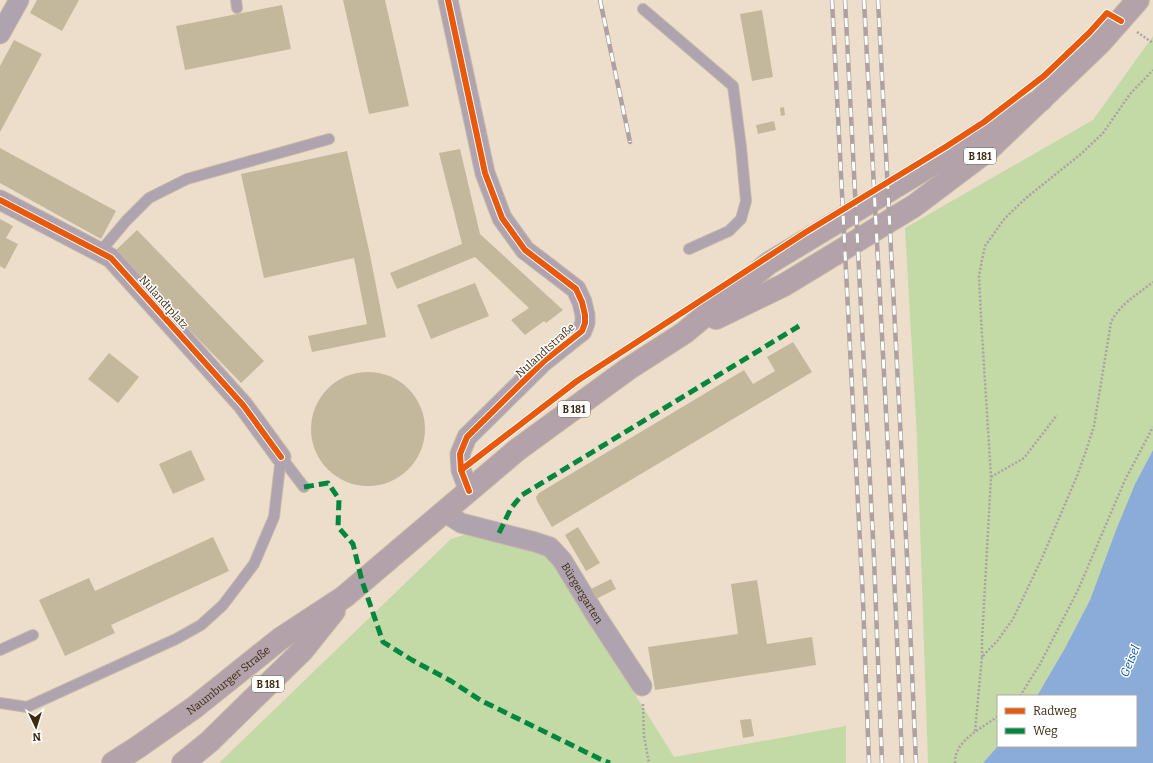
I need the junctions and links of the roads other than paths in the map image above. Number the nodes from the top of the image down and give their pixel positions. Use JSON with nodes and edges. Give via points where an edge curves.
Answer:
{"nodes":[{"id":1,"x":19,"y":0,"type":"edge"},
{"id":2,"x":448,"y":0,"type":"edge"},
{"id":3,"x":1138,"y":0,"type":"edge"},
{"id":4,"x":643,"y":10,"type":"dead end"},
{"id":5,"x":0,"y":34,"type":"edge"},
{"id":6,"x":1041,"y":100,"type":"junction"},
{"id":7,"x":329,"y":139,"type":"dead end"},
{"id":8,"x":0,"y":200,"type":"edge"},
{"id":9,"x":689,"y":249,"type":"dead end"},
{"id":10,"x":100,"y":252,"type":"junction"},
{"id":11,"x":684,"y":333,"type":"junction"},
{"id":12,"x":281,"y":457,"type":"junction"},
{"id":13,"x":304,"y":487,"type":"dead end"},
{"id":14,"x":469,"y":491,"type":"junction"},
{"id":15,"x":444,"y":512,"type":"junction"},
{"id":16,"x":344,"y":597,"type":"junction"},
{"id":17,"x":33,"y":635,"type":"dead end"},
{"id":18,"x":0,"y":650,"type":"edge"},
{"id":19,"x":642,"y":686,"type":"road end"},
{"id":20,"x":0,"y":703,"type":"edge"},
{"id":21,"x":113,"y":763,"type":"edge"},
{"id":22,"x":183,"y":763,"type":"edge"}],
"edges":[{"from":1,"to":5,"type":"street"},
{"from":2,"to":14,"type":"street","name":"Nulandtstraße","via":[[485,173],[502,218],[525,250],[576,289],[585,315],[582,331],[543,362],[467,437],[460,454],[461,470]]},
{"from":3,"to":6,"type":"main road","number":"B 181","via":[[1100,43]]},
{"from":4,"to":9,"type":"lane","via":[[733,86],[746,201],[741,218],[729,231]]},
{"from":6,"to":11,"type":"main road","name":"Naumburger Straße","number":"B 181","via":[[769,263]]},
{"from":6,"to":11,"type":"main road","name":"Naumburger Straße","number":"B 181","via":[[987,151],[914,206],[784,285]]},
{"from":7,"to":10,"type":"lane","via":[[187,179],[149,198]]},
{"from":8,"to":10,"type":"street","name":"Nulandtplatz"},
{"from":10,"to":12,"type":"street","name":"Nulandtplatz","via":[[111,258],[243,405]]},
{"from":11,"to":14,"type":"main road","name":"Naumburger Straße","number":"B 181","via":[[628,370],[524,446]]},
{"from":12,"to":13,"type":"lane"},
{"from":12,"to":20,"type":"lane","via":[[274,517],[254,564],[223,605],[201,625],[176,639],[26,707]]},
{"from":14,"to":15,"type":"main road","name":"Naumburger Straße","number":"B 181"},
{"from":15,"to":16,"type":"main road","name":"Naumburger Straße","number":"B 181"},
{"from":15,"to":19,"type":"street","name":"Bürgergarten","via":[[461,523],[550,547],[562,560]]},
{"from":16,"to":21,"type":"main road","name":"Naumburger Straße","number":"B 181","via":[[280,639],[195,707]]},
{"from":16,"to":22,"type":"main road","name":"Naumburger Straße","number":"B 181","via":[[302,652],[209,742]]},
{"from":17,"to":18,"type":"lane"}]}
